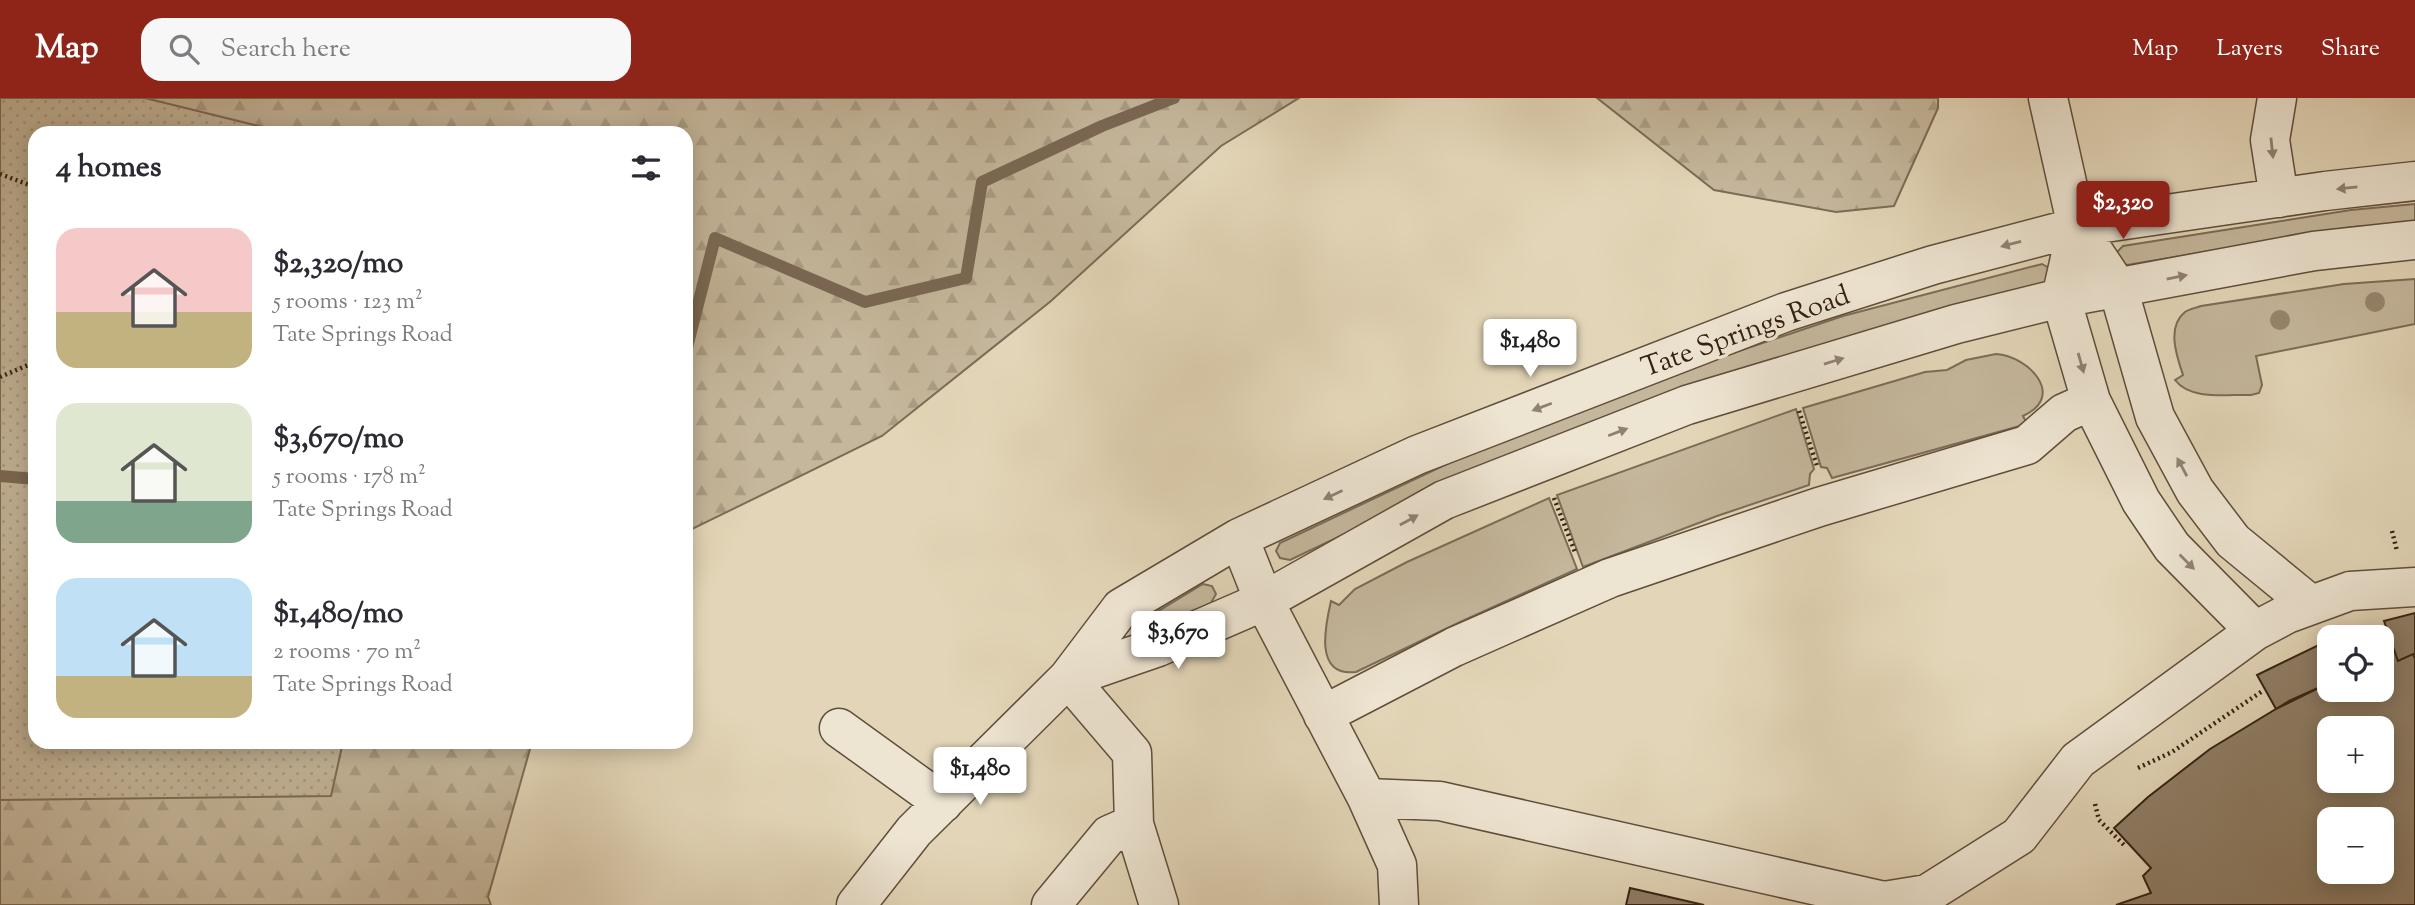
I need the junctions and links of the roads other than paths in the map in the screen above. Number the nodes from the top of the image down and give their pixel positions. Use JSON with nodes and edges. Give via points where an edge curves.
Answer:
{"nodes":[{"id":1,"x":2048,"y":98,"type":"edge"},
{"id":2,"x":2277,"y":98,"type":"edge"},
{"id":3,"x":2415,"y":181,"type":"edge"},
{"id":4,"x":2279,"y":198,"type":"junction"},
{"id":5,"x":2077,"y":227,"type":"junction"},
{"id":6,"x":2415,"y":240,"type":"edge"},
{"id":7,"x":2118,"y":288,"type":"junction"},
{"id":8,"x":2061,"y":298,"type":"junction"},
{"id":9,"x":2091,"y":401,"type":"junction"},
{"id":10,"x":1239,"y":538,"type":"junction"},
{"id":11,"x":2415,"y":587,"type":"edge"},
{"id":12,"x":1264,"y":601,"type":"junction"},
{"id":13,"x":2311,"y":605,"type":"junction"},
{"id":14,"x":2255,"y":631,"type":"junction"},
{"id":15,"x":1068,"y":678,"type":"junction"},
{"id":16,"x":1323,"y":715,"type":"junction"},
{"id":17,"x":839,"y":728,"type":"dead end"},
{"id":18,"x":1367,"y":798,"type":"junction"},
{"id":19,"x":943,"y":803,"type":"junction"},
{"id":20,"x":1134,"y":824,"type":"junction"},
{"id":21,"x":856,"y":905,"type":"edge"},
{"id":22,"x":1051,"y":905,"type":"edge"},
{"id":23,"x":1159,"y":905,"type":"edge"},
{"id":24,"x":1399,"y":905,"type":"edge"}],
"edges":[{"from":1,"to":5,"type":"street"},
{"from":2,"to":4,"type":"street","one_way":true,"via":[[2270,140]]},
{"from":3,"to":4,"type":"street","name":"Tate Springs Road","one_way":true},
{"from":4,"to":5,"type":"street","name":"Tate Springs Road"},
{"from":5,"to":7,"type":"street"},
{"from":5,"to":8,"type":"street"},
{"from":5,"to":10,"type":"street","name":"Tate Springs Road","one_way":true,"via":[[1933,265],[1786,312],[1417,455]]},
{"from":7,"to":6,"type":"street","name":"Tate Springs Road","one_way":true,"via":[[2314,251]]},
{"from":7,"to":8,"type":"street","name":"Tate Springs Road"},
{"from":13,"to":7,"type":"street","one_way":true,"via":[[2233,541],[2195,491],[2155,417]]},
{"from":8,"to":9,"type":"street","one_way":true},
{"from":12,"to":8,"type":"street","name":"Tate Springs Road","one_way":true,"via":[[1444,500],[1688,405],[1956,324]]},
{"from":9,"to":14,"type":"street","one_way":true,"via":[[2141,500],[2172,548]]},
{"from":9,"to":16,"type":"street","via":[[2064,413],[2027,445],[1809,511],[1588,587],[1454,647]]},
{"from":10,"to":12,"type":"street"},
{"from":10,"to":15,"type":"street","name":"Tate Springs Road","via":[[1121,608]]},
{"from":11,"to":13,"type":"street","via":[[2350,591]]},
{"from":12,"to":15,"type":"street","name":"Tate Springs Road","via":[[1158,647]]},
{"from":12,"to":16,"type":"street"},
{"from":13,"to":14,"type":"street"},
{"from":14,"to":18,"type":"street","via":[[2078,760],[2019,836],[1927,894],[1884,901],[1440,801]]},
{"from":15,"to":19,"type":"street","name":"Tate Springs Road"},
{"from":15,"to":20,"type":"street","via":[[1132,753]]},
{"from":16,"to":18,"type":"street"},
{"from":17,"to":19,"type":"street"},
{"from":18,"to":24,"type":"street","via":[[1397,865]]},
{"from":19,"to":21,"type":"street","name":"Tate Springs Road","via":[[914,831]]},
{"from":20,"to":22,"type":"street","via":[[1109,835]]},
{"from":20,"to":23,"type":"street"}]}
